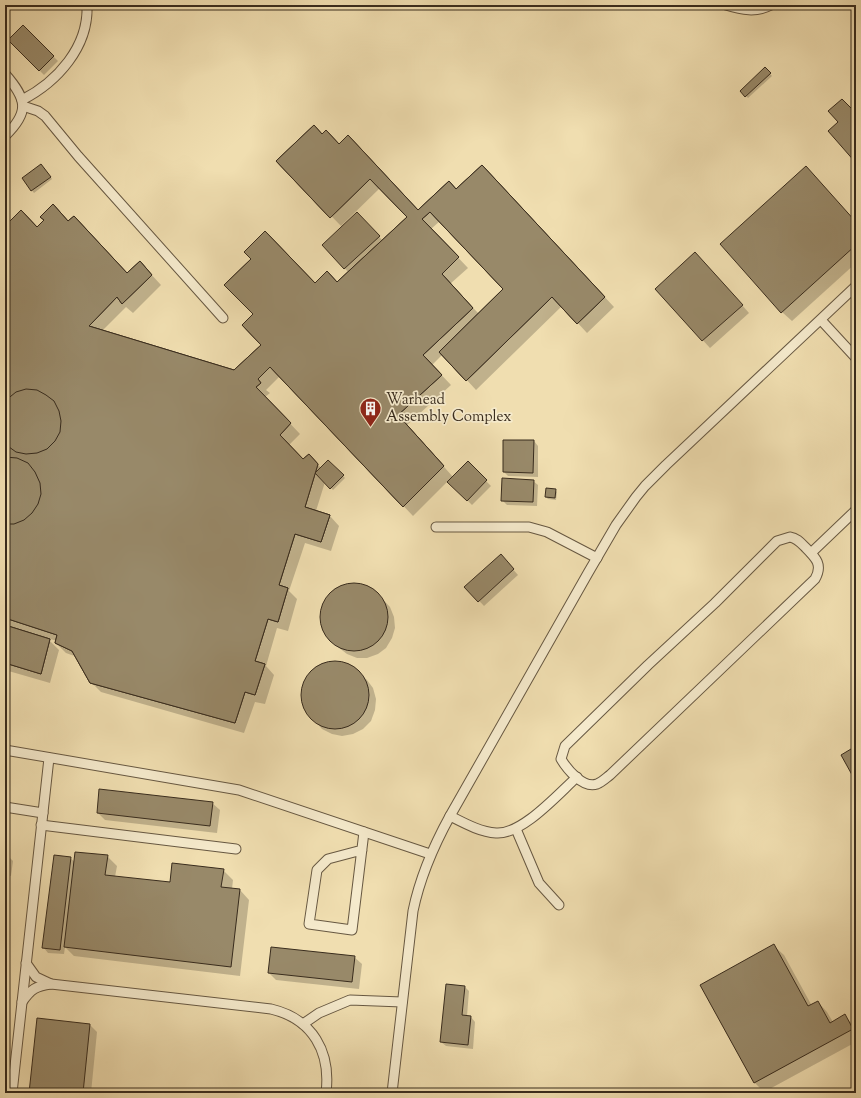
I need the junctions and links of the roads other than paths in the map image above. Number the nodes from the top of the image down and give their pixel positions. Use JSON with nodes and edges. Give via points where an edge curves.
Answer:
{"nodes":[{"id":1,"x":87,"y":5,"type":"edge"},
{"id":2,"x":726,"y":5,"type":"edge"},
{"id":3,"x":771,"y":5,"type":"edge"},
{"id":4,"x":5,"y":74,"type":"edge"},
{"id":5,"x":23,"y":103,"type":"junction"},
{"id":6,"x":5,"y":136,"type":"edge"},
{"id":7,"x":856,"y":286,"type":"edge"},
{"id":8,"x":223,"y":318,"type":"dead end"},
{"id":9,"x":821,"y":320,"type":"junction"},
{"id":10,"x":856,"y":358,"type":"edge"},
{"id":11,"x":856,"y":510,"type":"edge"},
{"id":12,"x":436,"y":527,"type":"dead end"},
{"id":13,"x":811,"y":553,"type":"junction"},
{"id":14,"x":597,"y":558,"type":"junction"},
{"id":15,"x":5,"y":750,"type":"edge"},
{"id":16,"x":49,"y":758,"type":"junction"},
{"id":17,"x":577,"y":777,"type":"junction"},
{"id":18,"x":5,"y":807,"type":"edge"},
{"id":19,"x":43,"y":813,"type":"junction"},
{"id":20,"x":450,"y":816,"type":"junction"},
{"id":21,"x":41,"y":825,"type":"junction"},
{"id":22,"x":516,"y":829,"type":"junction"},
{"id":23,"x":364,"y":832,"type":"junction"},
{"id":24,"x":236,"y":849,"type":"dead end"},
{"id":25,"x":362,"y":850,"type":"junction"},
{"id":26,"x":430,"y":854,"type":"junction"},
{"id":27,"x":559,"y":905,"type":"dead end"},
{"id":28,"x":26,"y":963,"type":"junction"},
{"id":29,"x":52,"y":984,"type":"junction"},
{"id":30,"x":22,"y":1002,"type":"junction"},
{"id":31,"x":402,"y":1002,"type":"junction"},
{"id":32,"x":303,"y":1024,"type":"junction"},
{"id":33,"x":12,"y":1093,"type":"edge"},
{"id":34,"x":326,"y":1093,"type":"edge"},
{"id":35,"x":392,"y":1093,"type":"edge"}],
"edges":[{"from":1,"to":5,"type":"lane","via":[[86,24],[77,50],[52,80]]},
{"from":2,"to":3,"type":"lane","via":[[739,10],[750,10]]},
{"from":4,"to":5,"type":"lane"},
{"from":5,"to":6,"type":"lane","via":[[18,123]]},
{"from":5,"to":8,"type":"lane","via":[[44,116]]},
{"from":7,"to":9,"type":"lane"},
{"from":9,"to":10,"type":"lane"},
{"from":9,"to":14,"type":"lane","via":[[645,486],[616,525]]},
{"from":11,"to":13,"type":"lane"},
{"from":12,"to":14,"type":"lane","via":[[529,526],[547,532]]},
{"from":13,"to":17,"type":"lane","via":[[818,566],[815,578],[610,775],[592,785]]},
{"from":13,"to":17,"type":"lane","via":[[796,538],[790,536],[777,541],[716,603],[565,746],[561,758]]},
{"from":14,"to":20,"type":"lane"},
{"from":15,"to":16,"type":"lane"},
{"from":16,"to":19,"type":"lane"},
{"from":16,"to":23,"type":"lane","via":[[239,790]]},
{"from":17,"to":22,"type":"lane"},
{"from":18,"to":19,"type":"lane"},
{"from":19,"to":21,"type":"lane"},
{"from":20,"to":22,"type":"lane","via":[[475,828],[496,833]]},
{"from":20,"to":26,"type":"lane"},
{"from":21,"to":24,"type":"lane"},
{"from":21,"to":28,"type":"lane"},
{"from":22,"to":27,"type":"lane","via":[[539,883]]},
{"from":23,"to":25,"type":"lane"},
{"from":23,"to":26,"type":"lane"},
{"from":25,"to":25,"type":"lane","via":[[352,930],[309,924],[317,870],[328,859]]},
{"from":26,"to":31,"type":"lane","via":[[416,893]]},
{"from":28,"to":29,"type":"lane","via":[[36,977]]},
{"from":28,"to":30,"type":"lane"},
{"from":29,"to":30,"type":"lane","via":[[36,987]]},
{"from":29,"to":32,"type":"lane","via":[[271,1009],[288,1014]]},
{"from":30,"to":33,"type":"lane"},
{"from":31,"to":32,"type":"lane","via":[[350,1000],[320,1013]]},
{"from":31,"to":35,"type":"lane"},
{"from":32,"to":34,"type":"lane","via":[[322,1050],[327,1078]]}]}
